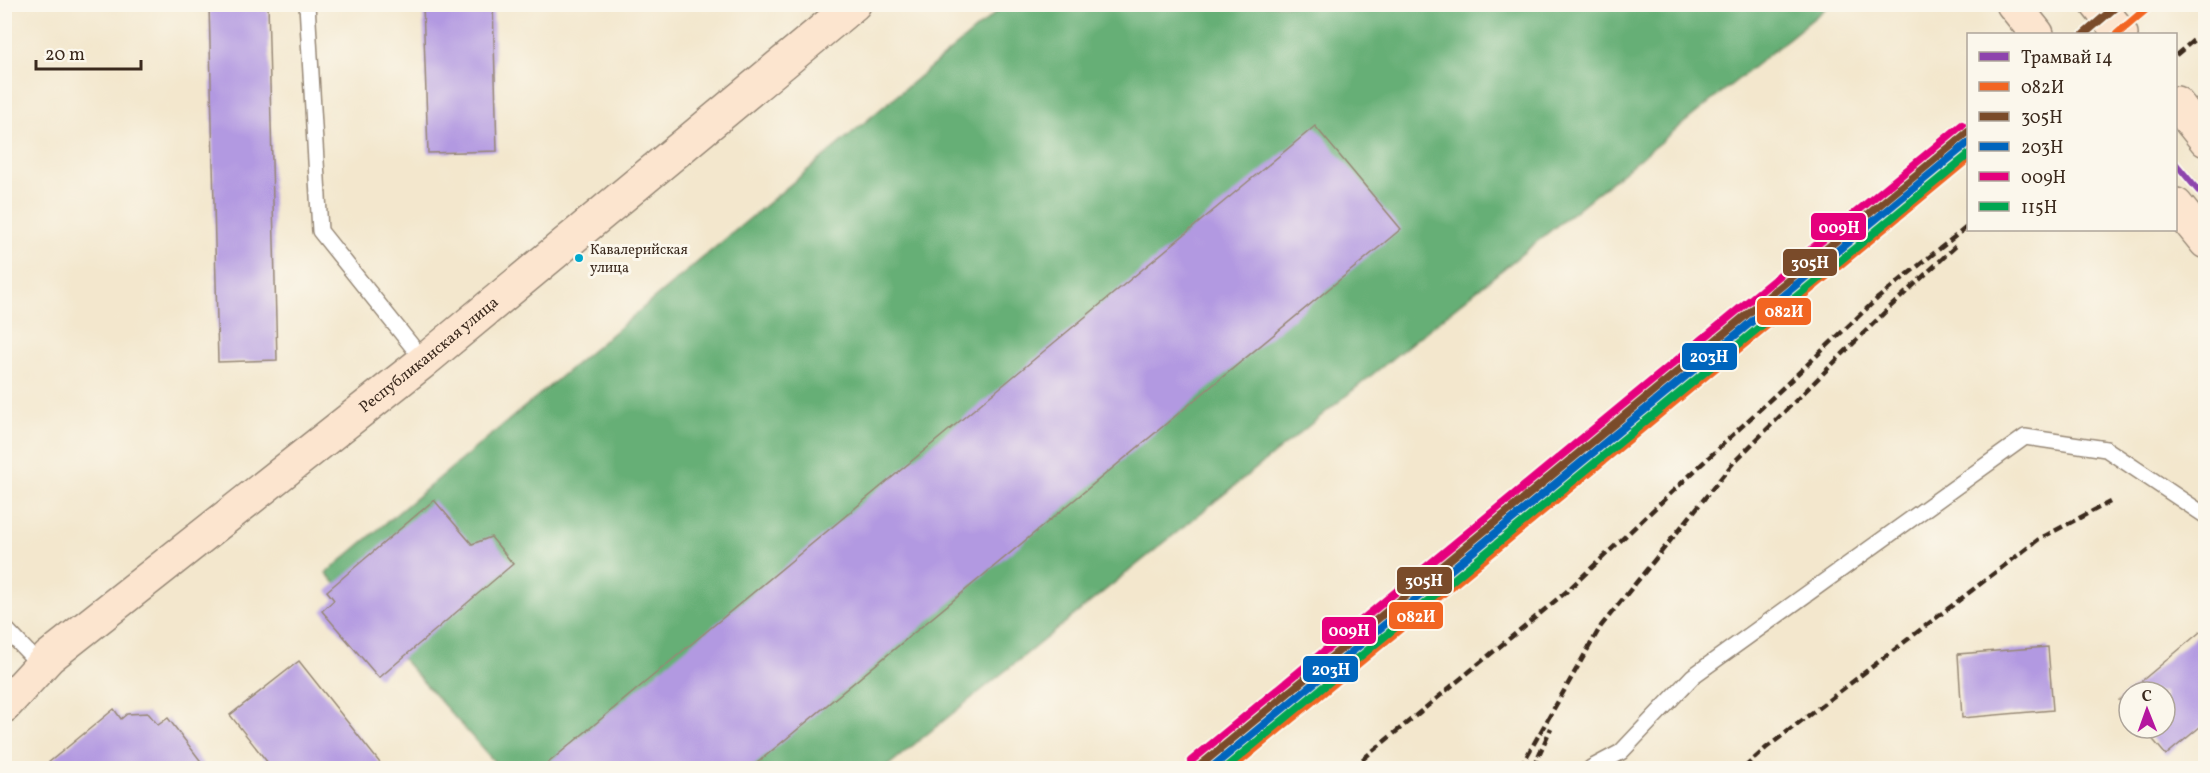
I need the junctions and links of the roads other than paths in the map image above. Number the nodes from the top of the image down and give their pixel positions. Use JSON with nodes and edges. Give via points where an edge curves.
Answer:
{"nodes":[{"id":1,"x":307,"y":4,"type":"edge"},
{"id":2,"x":854,"y":4,"type":"edge"},
{"id":3,"x":2013,"y":4,"type":"edge"},
{"id":4,"x":2097,"y":4,"type":"edge"},
{"id":5,"x":2036,"y":33,"type":"edge"},
{"id":6,"x":2120,"y":33,"type":"edge"},
{"id":7,"x":2177,"y":105,"type":"edge"},
{"id":8,"x":2205,"y":140,"type":"edge"},
{"id":9,"x":2177,"y":207,"type":"edge"},
{"id":10,"x":2205,"y":242,"type":"edge"},
{"id":11,"x":424,"y":361,"type":"junction"},
{"id":12,"x":2205,"y":516,"type":"edge"},
{"id":13,"x":4,"y":627,"type":"edge"},
{"id":14,"x":41,"y":666,"type":"junction"},
{"id":15,"x":4,"y":706,"type":"edge"},
{"id":16,"x":1621,"y":752,"type":"junction"},
{"id":17,"x":1591,"y":768,"type":"edge"},
{"id":18,"x":1609,"y":768,"type":"edge"}],
"edges":[{"from":1,"to":11,"type":"lane","via":[[320,231]]},
{"from":2,"to":11,"type":"main road","name":"Республиканская улица"},
{"from":3,"to":5,"type":"main road"},
{"from":4,"to":6,"type":"main road"},
{"from":7,"to":8,"type":"main road"},
{"from":9,"to":10,"type":"main road"},
{"from":11,"to":14,"type":"main road","name":"Республиканская улица"},
{"from":12,"to":16,"type":"lane","via":[[2106,449],[2025,436],[1692,676]]},
{"from":13,"to":14,"type":"lane"},
{"from":14,"to":15,"type":"main road","name":"Республиканская улица"},
{"from":16,"to":17,"type":"lane"},
{"from":16,"to":18,"type":"lane"}]}
